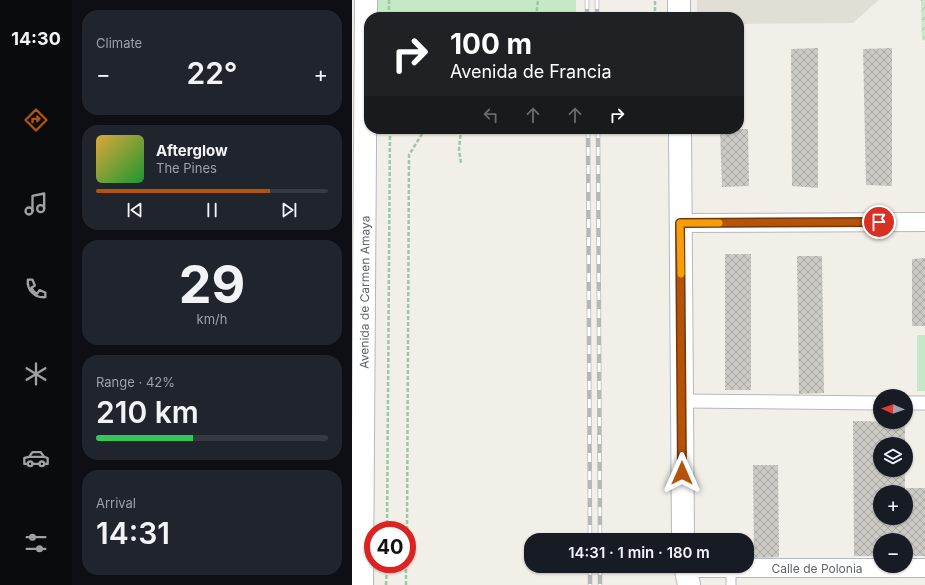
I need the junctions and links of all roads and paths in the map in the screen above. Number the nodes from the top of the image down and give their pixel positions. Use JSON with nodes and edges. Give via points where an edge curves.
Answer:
{"nodes":[{"id":1,"x":366,"y":0,"type":"edge"},
{"id":2,"x":389,"y":0,"type":"edge"},
{"id":3,"x":538,"y":0,"type":"edge"},
{"id":4,"x":655,"y":0,"type":"edge"},
{"id":5,"x":679,"y":0,"type":"edge"},
{"id":6,"x":365,"y":12,"type":"edge"},
{"id":7,"x":390,"y":12,"type":"edge"},
{"id":8,"x":537,"y":12,"type":"edge"},
{"id":9,"x":655,"y":12,"type":"edge"},
{"id":10,"x":679,"y":12,"type":"edge"},
{"id":11,"x":364,"y":36,"type":"edge"},
{"id":12,"x":359,"y":127,"type":"edge"},
{"id":13,"x":390,"y":134,"type":"edge"},
{"id":14,"x":422,"y":134,"type":"edge"},
{"id":15,"x":461,"y":134,"type":"edge"},
{"id":16,"x":680,"y":134,"type":"edge"},
{"id":17,"x":462,"y":163,"type":"dead end"},
{"id":18,"x":925,"y":222,"type":"edge"},
{"id":19,"x":680,"y":223,"type":"junction"},
{"id":20,"x":682,"y":401,"type":"junction"},
{"id":21,"x":873,"y":403,"type":"edge"},
{"id":22,"x":913,"y":403,"type":"edge"},
{"id":23,"x":925,"y":403,"type":"edge"},
{"id":24,"x":388,"y":521,"type":"edge"},
{"id":25,"x":407,"y":521,"type":"edge"},
{"id":26,"x":683,"y":533,"type":"edge"},
{"id":27,"x":925,"y":568,"type":"edge"},
{"id":28,"x":387,"y":573,"type":"edge"},
{"id":29,"x":406,"y":573,"type":"edge"},
{"id":30,"x":687,"y":573,"type":"edge"},
{"id":31,"x":731,"y":576,"type":"edge"},
{"id":32,"x":362,"y":585,"type":"edge"},
{"id":33,"x":386,"y":585,"type":"edge"},
{"id":34,"x":406,"y":585,"type":"edge"}],
"edges":[{"from":1,"to":6,"type":"street","name":"Avenida de Carmen Amaya"},
{"from":2,"to":7,"type":"path"},
{"from":3,"to":8,"type":"path"},
{"from":4,"to":9,"type":"path"},
{"from":5,"to":10,"type":"street"},
{"from":11,"to":12,"type":"street","name":"Avenida de Carmen Amaya"},
{"from":12,"to":32,"type":"street","name":"Avenida de Carmen Amaya"},
{"from":13,"to":24,"type":"path"},
{"from":14,"to":25,"type":"path","via":[[410,155]]},
{"from":15,"to":17,"type":"path","via":[[459,150]]},
{"from":16,"to":19,"type":"street"},
{"from":18,"to":19,"type":"street"},
{"from":19,"to":20,"type":"street"},
{"from":20,"to":21,"type":"street"},
{"from":20,"to":26,"type":"street"},
{"from":22,"to":23,"type":"street"},
{"from":27,"to":31,"type":"street","name":"Calle de Polonia"},
{"from":28,"to":33,"type":"path"},
{"from":29,"to":34,"type":"path"},
{"from":30,"to":31,"type":"street","name":"Calle de Polonia"}]}
